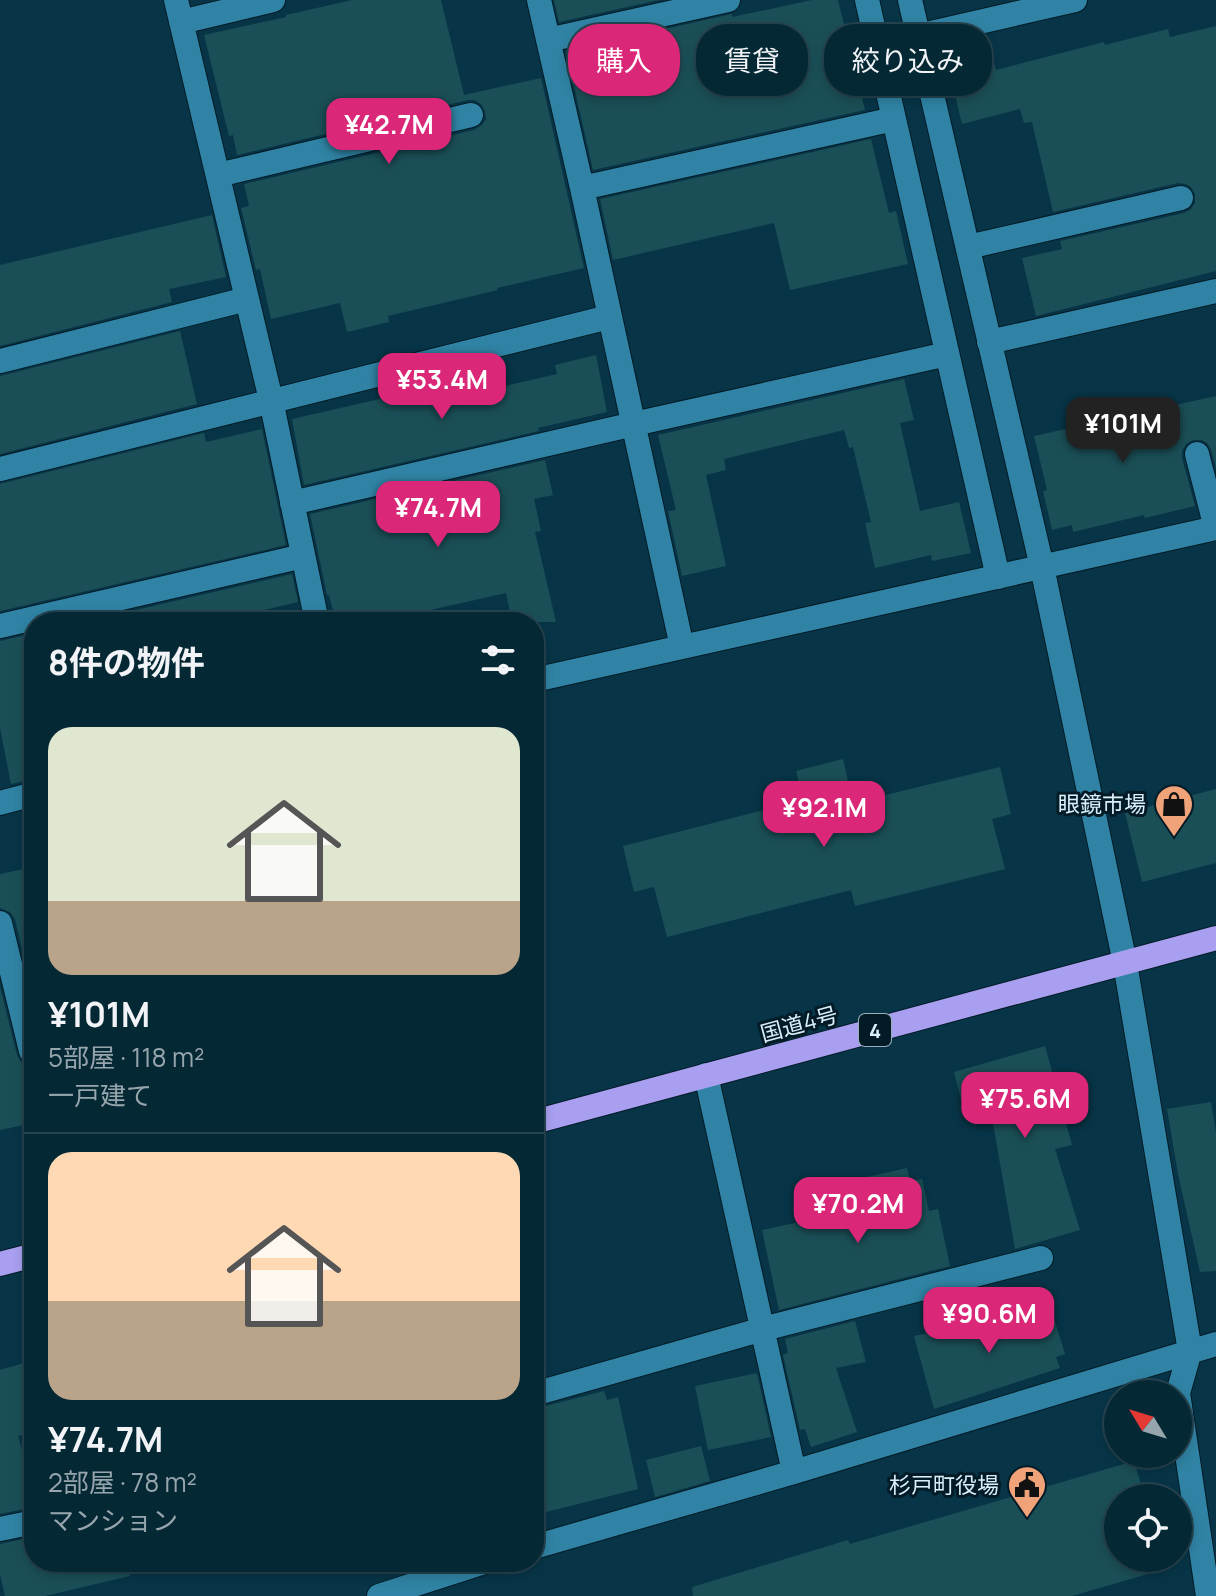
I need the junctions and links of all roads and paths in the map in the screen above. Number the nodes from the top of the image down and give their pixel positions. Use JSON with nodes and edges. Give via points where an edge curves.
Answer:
{"nodes":[{"id":1,"x":273,"y":0,"type":"edge"},
{"id":2,"x":539,"y":0,"type":"edge"},
{"id":3,"x":728,"y":0,"type":"edge"},
{"id":4,"x":867,"y":0,"type":"edge"},
{"id":5,"x":910,"y":0,"type":"edge"},
{"id":6,"x":1075,"y":0,"type":"edge"},
{"id":7,"x":178,"y":11,"type":"edge"},
{"id":8,"x":915,"y":24,"type":"edge"},
{"id":9,"x":970,"y":24,"type":"edge"},
{"id":10,"x":548,"y":40,"type":"junction"},
{"id":11,"x":932,"y":96,"type":"edge"},
{"id":12,"x":471,"y":115,"type":"dead end"},
{"id":13,"x":894,"y":119,"type":"junction"},
{"id":14,"x":218,"y":175,"type":"junction"},
{"id":15,"x":582,"y":188,"type":"junction"},
{"id":16,"x":1181,"y":198,"type":"dead end"},
{"id":17,"x":968,"y":247,"type":"junction"},
{"id":18,"x":1216,"y":291,"type":"edge"},
{"id":19,"x":247,"y":299,"type":"junction"},
{"id":20,"x":609,"y":317,"type":"junction"},
{"id":21,"x":989,"y":342,"type":"junction"},
{"id":22,"x":947,"y":354,"type":"junction"},
{"id":23,"x":0,"y":361,"type":"edge"},
{"id":24,"x":271,"y":400,"type":"junction"},
{"id":25,"x":634,"y":424,"type":"junction"},
{"id":26,"x":1197,"y":454,"type":"dead end"},
{"id":27,"x":0,"y":469,"type":"edge"},
{"id":28,"x":292,"y":503,"type":"junction"},
{"id":29,"x":1216,"y":528,"type":"edge"},
{"id":30,"x":303,"y":556,"type":"junction"},
{"id":31,"x":1042,"y":567,"type":"junction"},
{"id":32,"x":998,"y":577,"type":"junction"},
{"id":33,"x":61,"y":612,"type":"edge"},
{"id":34,"x":315,"y":612,"type":"edge"},
{"id":35,"x":24,"y":620,"type":"edge"},
{"id":36,"x":0,"y":626,"type":"edge"},
{"id":37,"x":682,"y":647,"type":"junction"},
{"id":38,"x":544,"y":678,"type":"edge"},
{"id":39,"x":24,"y":796,"type":"edge"},
{"id":40,"x":0,"y":802,"type":"edge"},
{"id":41,"x":0,"y":923,"type":"edge"},
{"id":42,"x":1216,"y":938,"type":"edge"},
{"id":43,"x":1125,"y":963,"type":"junction"},
{"id":44,"x":24,"y":1022,"type":"edge"},
{"id":45,"x":706,"y":1075,"type":"junction"},
{"id":46,"x":544,"y":1119,"type":"edge"},
{"id":47,"x":24,"y":1258,"type":"edge"},
{"id":48,"x":1041,"y":1258,"type":"dead end"},
{"id":49,"x":0,"y":1264,"type":"edge"},
{"id":50,"x":763,"y":1329,"type":"junction"},
{"id":51,"x":1216,"y":1344,"type":"edge"},
{"id":52,"x":1190,"y":1351,"type":"junction"},
{"id":53,"x":544,"y":1391,"type":"edge"},
{"id":54,"x":794,"y":1472,"type":"junction"},
{"id":55,"x":24,"y":1524,"type":"edge"},
{"id":56,"x":0,"y":1529,"type":"edge"},
{"id":57,"x":544,"y":1544,"type":"edge"},
{"id":58,"x":1210,"y":1570,"type":"edge"},
{"id":59,"x":453,"y":1572,"type":"edge"},
{"id":60,"x":379,"y":1596,"type":"edge"},
{"id":61,"x":1208,"y":1596,"type":"edge"}],
"edges":[{"from":1,"to":7,"type":"street"},
{"from":2,"to":10,"type":"street"},
{"from":3,"to":10,"type":"street"},
{"from":4,"to":13,"type":"street"},
{"from":5,"to":8,"type":"street"},
{"from":6,"to":9,"type":"street"},
{"from":7,"to":14,"type":"street"},
{"from":10,"to":15,"type":"street"},
{"from":11,"to":17,"type":"street"},
{"from":12,"to":14,"type":"street"},
{"from":13,"to":15,"type":"street"},
{"from":13,"to":22,"type":"street"},
{"from":14,"to":19,"type":"street"},
{"from":15,"to":20,"type":"street"},
{"from":16,"to":17,"type":"street"},
{"from":17,"to":21,"type":"street"},
{"from":18,"to":21,"type":"street"},
{"from":19,"to":23,"type":"street"},
{"from":19,"to":24,"type":"street"},
{"from":20,"to":24,"type":"street"},
{"from":20,"to":25,"type":"street"},
{"from":21,"to":31,"type":"street"},
{"from":22,"to":25,"type":"street"},
{"from":22,"to":32,"type":"street"},
{"from":24,"to":27,"type":"street"},
{"from":24,"to":28,"type":"street"},
{"from":25,"to":28,"type":"street"},
{"from":25,"to":37,"type":"street"},
{"from":26,"to":29,"type":"street"},
{"from":28,"to":30,"type":"street"},
{"from":29,"to":31,"type":"street"},
{"from":30,"to":33,"type":"street"},
{"from":30,"to":34,"type":"street"},
{"from":31,"to":32,"type":"street"},
{"from":31,"to":43,"type":"street"},
{"from":32,"to":37,"type":"street"},
{"from":35,"to":36,"type":"street"},
{"from":37,"to":38,"type":"street"},
{"from":39,"to":40,"type":"street"},
{"from":41,"to":44,"type":"street"},
{"from":42,"to":43,"type":"highway","name":"国道4号","number":"4"},
{"from":43,"to":45,"type":"highway","name":"国道4号","number":"4"},
{"from":43,"to":52,"type":"street"},
{"from":45,"to":46,"type":"highway","name":"国道4号","number":"4"},
{"from":45,"to":50,"type":"street"},
{"from":47,"to":49,"type":"highway"},
{"from":48,"to":50,"type":"street"},
{"from":50,"to":53,"type":"street"},
{"from":50,"to":54,"type":"street"},
{"from":51,"to":52,"type":"street"},
{"from":52,"to":54,"type":"street"},
{"from":52,"to":58,"type":"street","via":[[1178,1393]]},
{"from":54,"to":57,"type":"street"},
{"from":55,"to":56,"type":"street"},
{"from":58,"to":61,"type":"street"},
{"from":59,"to":60,"type":"street"}]}
